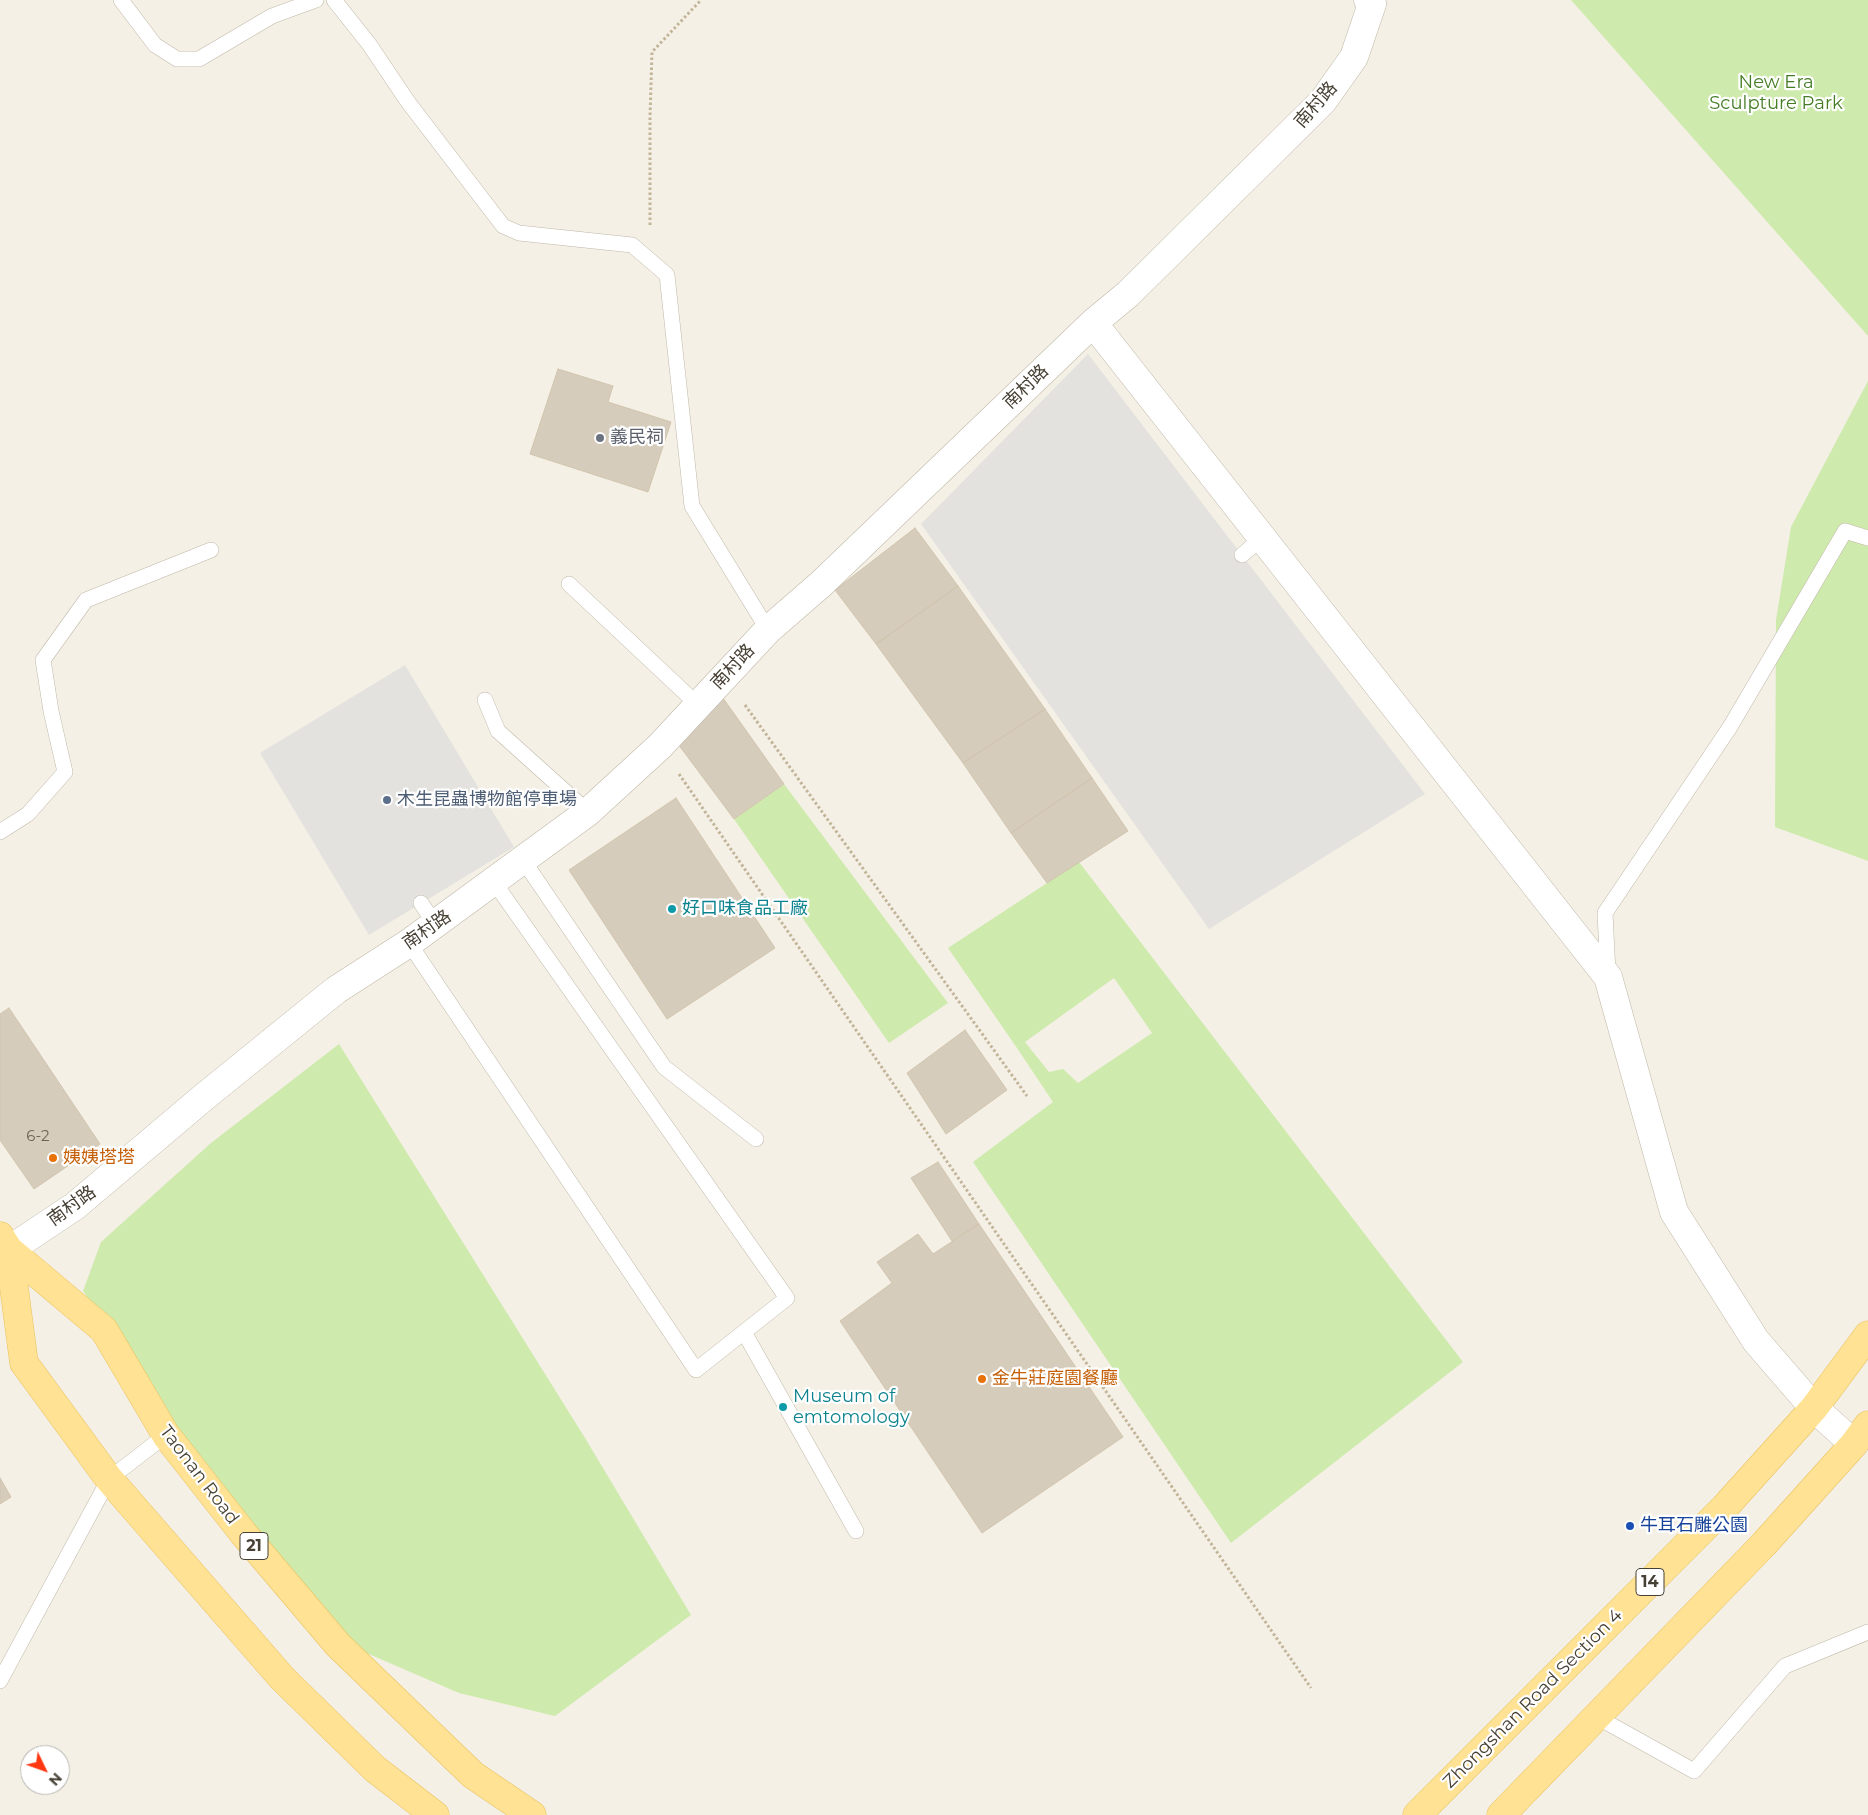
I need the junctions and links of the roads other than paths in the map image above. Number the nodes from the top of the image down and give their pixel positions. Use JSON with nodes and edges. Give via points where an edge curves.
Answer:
{"nodes":[{"id":1,"x":121,"y":0,"type":"edge"},
{"id":2,"x":316,"y":0,"type":"edge"},
{"id":3,"x":334,"y":0,"type":"edge"},
{"id":4,"x":1368,"y":0,"type":"edge"},
{"id":5,"x":1093,"y":323,"type":"junction"},
{"id":6,"x":1868,"y":538,"type":"edge"},
{"id":7,"x":211,"y":550,"type":"dead end"},
{"id":8,"x":569,"y":584,"type":"dead end"},
{"id":9,"x":768,"y":630,"type":"junction"},
{"id":10,"x":485,"y":700,"type":"dead end"},
{"id":11,"x":698,"y":705,"type":"junction"},
{"id":12,"x":588,"y":812,"type":"junction"},
{"id":13,"x":0,"y":832,"type":"edge"},
{"id":14,"x":522,"y":860,"type":"junction"},
{"id":15,"x":494,"y":882,"type":"junction"},
{"id":16,"x":409,"y":943,"type":"junction"},
{"id":17,"x":1608,"y":977,"type":"junction"},
{"id":18,"x":756,"y":1139,"type":"dead end"},
{"id":19,"x":4,"y":1243,"type":"edge"},
{"id":20,"x":744,"y":1332,"type":"junction"},
{"id":21,"x":1868,"y":1335,"type":"edge"},
{"id":22,"x":1814,"y":1408,"type":"junction"},
{"id":23,"x":1861,"y":1434,"type":"edge"},
{"id":24,"x":166,"y":1435,"type":"junction"},
{"id":25,"x":109,"y":1479,"type":"junction"},
{"id":26,"x":856,"y":1531,"type":"dead end"},
{"id":27,"x":1868,"y":1632,"type":"edge"},
{"id":28,"x":0,"y":1680,"type":"edge"},
{"id":29,"x":1596,"y":1717,"type":"junction"},
{"id":30,"x":435,"y":1815,"type":"edge"},
{"id":31,"x":532,"y":1815,"type":"edge"},
{"id":32,"x":1417,"y":1815,"type":"edge"},
{"id":33,"x":1501,"y":1815,"type":"edge"}],
"edges":[{"from":1,"to":2,"type":"lane","via":[[155,45],[177,59],[199,59],[272,16]]},
{"from":3,"to":9,"type":"lane","via":[[503,226],[520,232],[632,245],[667,275],[692,506]]},
{"from":4,"to":5,"type":"street","name":"南村路","via":[[1372,4],[1354,57],[1323,101],[1128,294]]},
{"from":5,"to":9,"type":"street","name":"南村路","via":[[821,584]]},
{"from":5,"to":17,"type":"street","via":[[1252,546]]},
{"from":6,"to":17,"type":"lane","via":[[1845,530],[1730,727],[1605,913]]},
{"from":7,"to":13,"type":"lane","via":[[86,600],[43,660],[65,772],[28,814]]},
{"from":8,"to":11,"type":"lane"},
{"from":9,"to":11,"type":"street","name":"南村路"},
{"from":10,"to":12,"type":"lane","via":[[498,731]]},
{"from":11,"to":12,"type":"street","name":"南村路","via":[[660,746]]},
{"from":12,"to":14,"type":"street","name":"南村路"},
{"from":14,"to":15,"type":"street","name":"南村路"},
{"from":14,"to":18,"type":"lane","via":[[664,1067]]},
{"from":15,"to":16,"type":"street","name":"南村路","via":[[428,914]]},
{"from":15,"to":20,"type":"lane","via":[[787,1298]]},
{"from":16,"to":19,"type":"street","name":"南村路","via":[[336,990],[75,1206]]},
{"from":16,"to":20,"type":"lane","via":[[696,1370]]},
{"from":17,"to":22,"type":"street","via":[[1674,1212],[1756,1341]]},
{"from":19,"to":24,"type":"main road","name":"Taonan Road","number":"21","via":[[104,1330]]},
{"from":19,"to":25,"type":"main road","via":[[24,1363]]},
{"from":20,"to":26,"type":"lane"},
{"from":21,"to":22,"type":"main road","name":"Zhongshan Road Section 4","number":"14"},
{"from":22,"to":23,"type":"street"},
{"from":22,"to":32,"type":"main road","name":"Zhongshan Road Section 4","number":"14","via":[[1724,1508]]},
{"from":23,"to":29,"type":"main road","via":[[1764,1544]]},
{"from":24,"to":25,"type":"lane"},
{"from":24,"to":31,"type":"main road","name":"Taonan Road","number":"21","via":[[243,1533],[338,1645],[473,1775]]},
{"from":25,"to":28,"type":"lane"},
{"from":25,"to":30,"type":"main road","via":[[282,1678],[375,1769]]},
{"from":27,"to":29,"type":"lane","via":[[1785,1666],[1694,1770]]},
{"from":29,"to":33,"type":"main road"}]}
